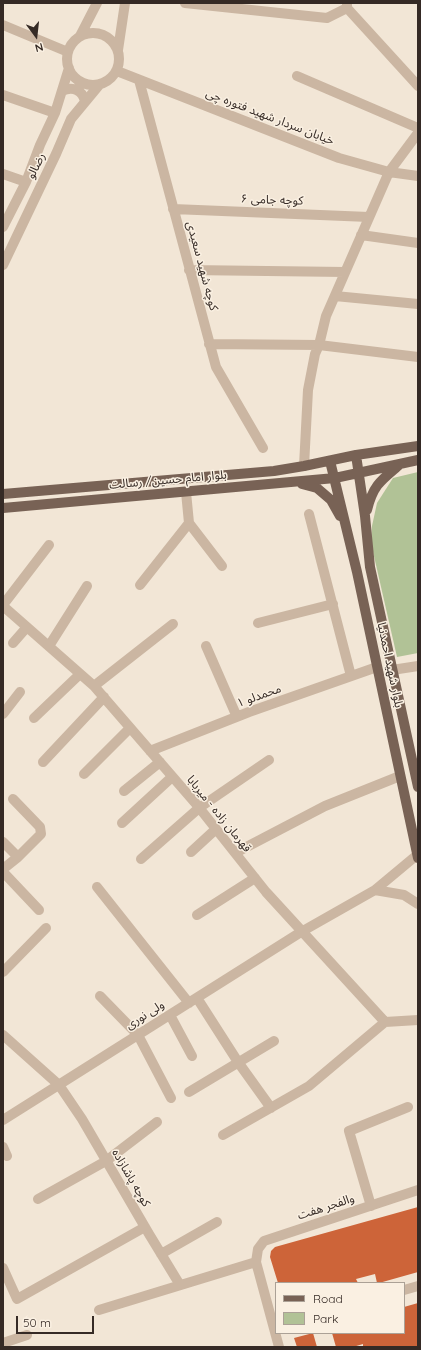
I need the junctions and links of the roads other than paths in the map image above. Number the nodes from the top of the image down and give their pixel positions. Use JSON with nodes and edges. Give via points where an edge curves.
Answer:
{"nodes":[{"id":1,"x":97,"y":3,"type":"edge"},
{"id":2,"x":125,"y":3,"type":"edge"},
{"id":3,"x":185,"y":3,"type":"edge"},
{"id":4,"x":248,"y":6,"type":"edge"},
{"id":5,"x":347,"y":6,"type":"edge"},
{"id":6,"x":3,"y":25,"type":"edge"},
{"id":7,"x":80,"y":36,"type":"junction"},
{"id":8,"x":118,"y":50,"type":"junction"},
{"id":9,"x":68,"y":52,"type":"junction"},
{"id":10,"x":68,"y":68,"type":"junction"},
{"id":11,"x":117,"y":71,"type":"junction"},
{"id":12,"x":297,"y":76,"type":"dead end"},
{"id":13,"x":139,"y":80,"type":"junction"},
{"id":14,"x":100,"y":84,"type":"junction"},
{"id":15,"x":418,"y":86,"type":"edge"},
{"id":16,"x":62,"y":91,"type":"junction"},
{"id":17,"x":3,"y":95,"type":"edge"},
{"id":18,"x":85,"y":102,"type":"junction"},
{"id":19,"x":55,"y":113,"type":"junction"},
{"id":20,"x":418,"y":128,"type":"edge"},
{"id":21,"x":418,"y":133,"type":"edge"},
{"id":22,"x":389,"y":172,"type":"junction"},
{"id":23,"x":3,"y":174,"type":"edge"},
{"id":24,"x":418,"y":176,"type":"edge"},
{"id":25,"x":26,"y":182,"type":"junction"},
{"id":26,"x":173,"y":209,"type":"junction"},
{"id":27,"x":369,"y":217,"type":"junction"},
{"id":28,"x":3,"y":227,"type":"edge"},
{"id":29,"x":361,"y":235,"type":"junction"},
{"id":30,"x":418,"y":243,"type":"edge"},
{"id":31,"x":3,"y":265,"type":"edge"},
{"id":32,"x":189,"y":270,"type":"junction"},
{"id":33,"x":345,"y":272,"type":"junction"},
{"id":34,"x":335,"y":296,"type":"junction"},
{"id":35,"x":418,"y":304,"type":"edge"},
{"id":36,"x":209,"y":344,"type":"junction"},
{"id":37,"x":319,"y":345,"type":"junction"},
{"id":38,"x":418,"y":357,"type":"edge"},
{"id":39,"x":418,"y":446,"type":"edge"},
{"id":40,"x":263,"y":448,"type":"dead end"},
{"id":41,"x":356,"y":455,"type":"junction"},
{"id":42,"x":418,"y":460,"type":"edge"},
{"id":43,"x":330,"y":461,"type":"junction"},
{"id":44,"x":401,"y":464,"type":"junction"},
{"id":45,"x":304,"y":466,"type":"junction"},
{"id":46,"x":359,"y":473,"type":"junction"},
{"id":47,"x":335,"y":478,"type":"junction"},
{"id":48,"x":295,"y":482,"type":"junction"},
{"id":49,"x":186,"y":492,"type":"junction"},
{"id":50,"x":3,"y":494,"type":"edge"},
{"id":51,"x":3,"y":508,"type":"edge"},
{"id":52,"x":309,"y":514,"type":"dead end"},
{"id":53,"x":366,"y":516,"type":"junction"},
{"id":54,"x":344,"y":522,"type":"junction"},
{"id":55,"x":188,"y":523,"type":"junction"},
{"id":56,"x":49,"y":545,"type":"dead end"},
{"id":57,"x":222,"y":566,"type":"dead end"},
{"id":58,"x":140,"y":585,"type":"dead end"},
{"id":59,"x":87,"y":586,"type":"dead end"},
{"id":60,"x":333,"y":604,"type":"junction"},
{"id":61,"x":3,"y":606,"type":"edge"},
{"id":62,"x":258,"y":623,"type":"dead end"},
{"id":63,"x":173,"y":624,"type":"dead end"},
{"id":64,"x":27,"y":627,"type":"junction"},
{"id":65,"x":13,"y":643,"type":"dead end"},
{"id":66,"x":49,"y":646,"type":"junction"},
{"id":67,"x":206,"y":646,"type":"dead end"},
{"id":68,"x":418,"y":666,"type":"edge"},
{"id":69,"x":377,"y":667,"type":"junction"},
{"id":70,"x":392,"y":670,"type":"junction"},
{"id":71,"x":80,"y":674,"type":"junction"},
{"id":72,"x":352,"y":676,"type":"junction"},
{"id":73,"x":94,"y":686,"type":"junction"},
{"id":74,"x":20,"y":692,"type":"dead end"},
{"id":75,"x":104,"y":698,"type":"junction"},
{"id":76,"x":3,"y":714,"type":"edge"},
{"id":77,"x":237,"y":717,"type":"junction"},
{"id":78,"x":34,"y":718,"type":"dead end"},
{"id":79,"x":130,"y":728,"type":"junction"},
{"id":80,"x":150,"y":751,"type":"junction"},
{"id":81,"x":269,"y":760,"type":"dead end"},
{"id":82,"x":43,"y":762,"type":"dead end"},
{"id":83,"x":160,"y":762,"type":"junction"},
{"id":84,"x":84,"y":774,"type":"dead end"},
{"id":85,"x":400,"y":776,"type":"junction"},
{"id":86,"x":172,"y":777,"type":"junction"},
{"id":87,"x":418,"y":787,"type":"edge"},
{"id":88,"x":124,"y":791,"type":"dead end"},
{"id":89,"x":13,"y":799,"type":"dead end"},
{"id":90,"x":199,"y":808,"type":"junction"},
{"id":91,"x":122,"y":823,"type":"dead end"},
{"id":92,"x":216,"y":829,"type":"junction"},
{"id":93,"x":3,"y":842,"type":"edge"},
{"id":94,"x":191,"y":852,"type":"dead end"},
{"id":95,"x":235,"y":853,"type":"junction"},
{"id":96,"x":418,"y":856,"type":"edge"},
{"id":97,"x":18,"y":857,"type":"junction"},
{"id":98,"x":141,"y":859,"type":"dead end"},
{"id":99,"x":3,"y":869,"type":"edge"},
{"id":100,"x":3,"y":872,"type":"edge"},
{"id":101,"x":255,"y":878,"type":"junction"},
{"id":102,"x":97,"y":886,"type":"dead end"},
{"id":103,"x":374,"y":890,"type":"junction"},
{"id":104,"x":418,"y":904,"type":"edge"},
{"id":105,"x":39,"y":910,"type":"dead end"},
{"id":106,"x":197,"y":915,"type":"dead end"},
{"id":107,"x":46,"y":928,"type":"dead end"},
{"id":108,"x":302,"y":932,"type":"junction"},
{"id":109,"x":3,"y":972,"type":"edge"},
{"id":110,"x":100,"y":996,"type":"dead end"},
{"id":111,"x":193,"y":1001,"type":"junction"},
{"id":112,"x":170,"y":1015,"type":"junction"},
{"id":113,"x":418,"y":1020,"type":"edge"},
{"id":114,"x":384,"y":1022,"type":"junction"},
{"id":115,"x":3,"y":1035,"type":"edge"},
{"id":116,"x":138,"y":1035,"type":"junction"},
{"id":117,"x":274,"y":1041,"type":"dead end"},
{"id":118,"x":192,"y":1056,"type":"dead end"},
{"id":119,"x":238,"y":1062,"type":"junction"},
{"id":120,"x":60,"y":1085,"type":"junction"},
{"id":121,"x":189,"y":1092,"type":"dead end"},
{"id":122,"x":171,"y":1098,"type":"dead end"},
{"id":123,"x":408,"y":1107,"type":"dead end"},
{"id":124,"x":271,"y":1108,"type":"junction"},
{"id":125,"x":5,"y":1116,"type":"edge"},
{"id":126,"x":157,"y":1122,"type":"dead end"},
{"id":127,"x":223,"y":1135,"type":"dead end"},
{"id":128,"x":106,"y":1161,"type":"junction"},
{"id":129,"x":418,"y":1190,"type":"edge"},
{"id":130,"x":38,"y":1199,"type":"dead end"},
{"id":131,"x":371,"y":1206,"type":"junction"},
{"id":132,"x":217,"y":1222,"type":"dead end"},
{"id":133,"x":145,"y":1227,"type":"junction"},
{"id":134,"x":161,"y":1254,"type":"junction"},
{"id":135,"x":256,"y":1262,"type":"junction"},
{"id":136,"x":3,"y":1268,"type":"edge"},
{"id":137,"x":180,"y":1285,"type":"junction"},
{"id":138,"x":418,"y":1286,"type":"edge"},
{"id":139,"x":405,"y":1290,"type":"edge"},
{"id":140,"x":99,"y":1310,"type":"dead end"},
{"id":141,"x":274,"y":1324,"type":"edge"},
{"id":142,"x":276,"y":1334,"type":"edge"},
{"id":143,"x":28,"y":1336,"type":"dead end"},
{"id":144,"x":3,"y":1343,"type":"edge"},
{"id":145,"x":279,"y":1347,"type":"edge"}],
"edges":[{"from":1,"to":7,"type":"street"},
{"from":2,"to":8,"type":"street"},
{"from":3,"to":4,"type":"street"},
{"from":4,"to":5,"type":"street","via":[[327,18]]},
{"from":5,"to":15,"type":"street"},
{"from":6,"to":9,"type":"street"},
{"from":7,"to":8,"type":"street","via":[[91,33],[103,34],[112,40]]},
{"from":7,"to":9,"type":"street"},
{"from":8,"to":11,"type":"street","via":[[120,60]]},
{"from":9,"to":10,"type":"street"},
{"from":10,"to":14,"type":"street","via":[[76,79],[87,85]]},
{"from":10,"to":16,"type":"street","name":"رضالو"},
{"from":11,"to":13,"type":"street","name":"خیابان سردار شهید فتوره چی"},
{"from":11,"to":14,"type":"street","via":[[110,79]]},
{"from":12,"to":20,"type":"street"},
{"from":13,"to":22,"type":"street","name":"خیابان سردار شهید فتوره چی","via":[[339,158]]},
{"from":13,"to":26,"type":"street","name":"کوچه شهید سعیدی"},
{"from":14,"to":18,"type":"street","name":"رضالو"},
{"from":16,"to":18,"type":"street","via":[[69,88],[76,90]]},
{"from":16,"to":19,"type":"street","name":"رضالو"},
{"from":17,"to":19,"type":"street"},
{"from":18,"to":31,"type":"street","name":"رضالو","via":[[71,119]]},
{"from":19,"to":25,"type":"street","name":"رضالو"},
{"from":21,"to":22,"type":"street"},
{"from":22,"to":24,"type":"street","name":"خیابان سردار شهید فتوره چی"},
{"from":22,"to":27,"type":"street"},
{"from":23,"to":25,"type":"street"},
{"from":25,"to":28,"type":"street","name":"رضالو"},
{"from":26,"to":27,"type":"street","name":"کوچه جامی ۶"},
{"from":26,"to":32,"type":"street","name":"کوچه شهید سعیدی"},
{"from":27,"to":29,"type":"street"},
{"from":29,"to":30,"type":"street"},
{"from":29,"to":33,"type":"street"},
{"from":32,"to":33,"type":"street"},
{"from":32,"to":36,"type":"street","name":"کوچه شهید سعیدی"},
{"from":33,"to":34,"type":"street"},
{"from":34,"to":35,"type":"street"},
{"from":34,"to":37,"type":"street","via":[[326,316]]},
{"from":36,"to":37,"type":"street"},
{"from":36,"to":40,"type":"street","name":"کوچه شهید سعیدی","via":[[216,367]]},
{"from":37,"to":38,"type":"street"},
{"from":37,"to":45,"type":"street","via":[[308,390]]},
{"from":39,"to":41,"type":"main road","name":"بلوار امام حسین/ رسالت"},
{"from":41,"to":43,"type":"main road","name":"بلوار امام حسین/ رسالت"},
{"from":41,"to":46,"type":"main road","name":"بلوار شهید احمدنیا"},
{"from":42,"to":44,"type":"main road","name":"بلوار امام حسین/ رسالت"},
{"from":43,"to":45,"type":"main road","name":"بلوار امام حسین/ رسالت"},
{"from":43,"to":47,"type":"main road","name":"بلوار شهید احمدنیا"},
{"from":44,"to":46,"type":"main road","name":"بلوار امام حسین/ رسالت"},
{"from":44,"to":53,"type":"main road","via":[[379,481],[370,499]]},
{"from":45,"to":50,"type":"main road","name":"بلوار امام حسین/ رسالت","via":[[274,471]]},
{"from":46,"to":47,"type":"main road","name":"بلوار امام حسین/ رسالت"},
{"from":46,"to":53,"type":"main road","name":"بلوار شهید احمدنیا"},
{"from":47,"to":48,"type":"main road","name":"بلوار امام حسین/ رسالت"},
{"from":47,"to":54,"type":"main road","name":"بلوار شهید احمدنیا"},
{"from":48,"to":49,"type":"main road","name":"بلوار امام حسین/ رسالت"},
{"from":48,"to":54,"type":"main road","via":[[317,488],[330,500]]},
{"from":49,"to":51,"type":"main road","name":"بلوار امام حسین/ رسالت"},
{"from":49,"to":55,"type":"street"},
{"from":52,"to":60,"type":"street"},
{"from":53,"to":70,"type":"main road","name":"بلوار شهید احمدنیا","via":[[370,567]]},
{"from":54,"to":69,"type":"main road","name":"بلوار شهید احمدنیا"},
{"from":55,"to":57,"type":"street"},
{"from":55,"to":58,"type":"street"},
{"from":56,"to":61,"type":"street"},
{"from":59,"to":66,"type":"street"},
{"from":60,"to":62,"type":"street"},
{"from":60,"to":72,"type":"street"},
{"from":61,"to":64,"type":"street","name":"قهرمان زاده - میربابا"},
{"from":63,"to":73,"type":"street"},
{"from":64,"to":65,"type":"street"},
{"from":64,"to":66,"type":"street","name":"قهرمان زاده - میربابا"},
{"from":66,"to":71,"type":"street","name":"قهرمان زاده - میربابا"},
{"from":67,"to":77,"type":"street"},
{"from":68,"to":70,"type":"street"},
{"from":69,"to":72,"type":"street","name":"محمدلو ۱"},
{"from":69,"to":85,"type":"main road","name":"بلوار شهید احمدنیا"},
{"from":70,"to":87,"type":"main road","name":"بلوار شهید احمدنیا"},
{"from":71,"to":73,"type":"street","name":"قهرمان زاده - میربابا"},
{"from":71,"to":78,"type":"street"},
{"from":72,"to":77,"type":"street","name":"محمدلو ۱"},
{"from":73,"to":75,"type":"street","name":"قهرمان زاده - میربابا"},
{"from":74,"to":76,"type":"street"},
{"from":75,"to":79,"type":"street","name":"قهرمان زاده - میربابا"},
{"from":75,"to":82,"type":"street"},
{"from":77,"to":80,"type":"street","name":"محمدلو ۱"},
{"from":79,"to":80,"type":"street","name":"قهرمان زاده - میربابا"},
{"from":79,"to":84,"type":"street"},
{"from":80,"to":83,"type":"street","name":"قهرمان زاده - میربابا"},
{"from":81,"to":90,"type":"street"},
{"from":83,"to":86,"type":"street","name":"قهرمان زاده - میربابا"},
{"from":83,"to":88,"type":"street"},
{"from":85,"to":95,"type":"street","via":[[325,806]]},
{"from":85,"to":96,"type":"main road","name":"بلوار شهید احمدنیا"},
{"from":86,"to":90,"type":"street","name":"قهرمان زاده - میربابا"},
{"from":86,"to":91,"type":"street"},
{"from":89,"to":97,"type":"street","via":[[41,831]]},
{"from":90,"to":92,"type":"street","name":"قهرمان زاده - میربابا"},
{"from":90,"to":98,"type":"street"},
{"from":92,"to":94,"type":"street"},
{"from":92,"to":95,"type":"street","name":"قهرمان زاده - میربابا"},
{"from":93,"to":97,"type":"street"},
{"from":95,"to":101,"type":"street","name":"قهرمان زاده - میربابا"},
{"from":96,"to":103,"type":"street","name":"ولی نوری"},
{"from":97,"to":99,"type":"street"},
{"from":100,"to":105,"type":"street"},
{"from":101,"to":106,"type":"street"},
{"from":101,"to":108,"type":"street","name":"قهرمان زاده - میربابا"},
{"from":102,"to":111,"type":"street"},
{"from":103,"to":104,"type":"street","via":[[404,895]]},
{"from":103,"to":108,"type":"street","name":"ولی نوری"},
{"from":107,"to":109,"type":"street"},
{"from":108,"to":111,"type":"street","name":"ولی نوری"},
{"from":108,"to":114,"type":"street","name":"قهرمان زاده - میربابا"},
{"from":110,"to":116,"type":"street"},
{"from":111,"to":112,"type":"street","name":"ولی نوری"},
{"from":111,"to":119,"type":"street"},
{"from":112,"to":116,"type":"street","name":"ولی نوری"},
{"from":112,"to":118,"type":"street"},
{"from":113,"to":114,"type":"street"},
{"from":114,"to":124,"type":"street","via":[[309,1086]]},
{"from":115,"to":120,"type":"street","name":"کوچه پاشازاده"},
{"from":116,"to":120,"type":"street","name":"ولی نوری"},
{"from":116,"to":122,"type":"street"},
{"from":117,"to":119,"type":"street"},
{"from":119,"to":121,"type":"street"},
{"from":119,"to":124,"type":"street"},
{"from":120,"to":125,"type":"street","name":"ولی نوری"},
{"from":120,"to":128,"type":"street","name":"کوچه پاشازاده"},
{"from":123,"to":131,"type":"street","via":[[349,1131]]},
{"from":124,"to":127,"type":"street"},
{"from":126,"to":128,"type":"street"},
{"from":128,"to":130,"type":"street"},
{"from":128,"to":133,"type":"street","name":"کوچه پاشازاده"},
{"from":129,"to":131,"type":"street","name":"والفجر هفت"},
{"from":131,"to":135,"type":"street","name":"والفجر هفت","via":[[264,1241],[258,1249]]},
{"from":132,"to":134,"type":"street"},
{"from":133,"to":134,"type":"street","name":"کوچه پاشازاده"},
{"from":133,"to":136,"type":"street","via":[[18,1299]]},
{"from":134,"to":137,"type":"street","name":"کوچه پاشازاده"},
{"from":135,"to":137,"type":"street"},
{"from":135,"to":141,"type":"street"},
{"from":137,"to":140,"type":"street"},
{"from":138,"to":139,"type":"street"},
{"from":142,"to":145,"type":"street"},
{"from":143,"to":144,"type":"street"}]}
